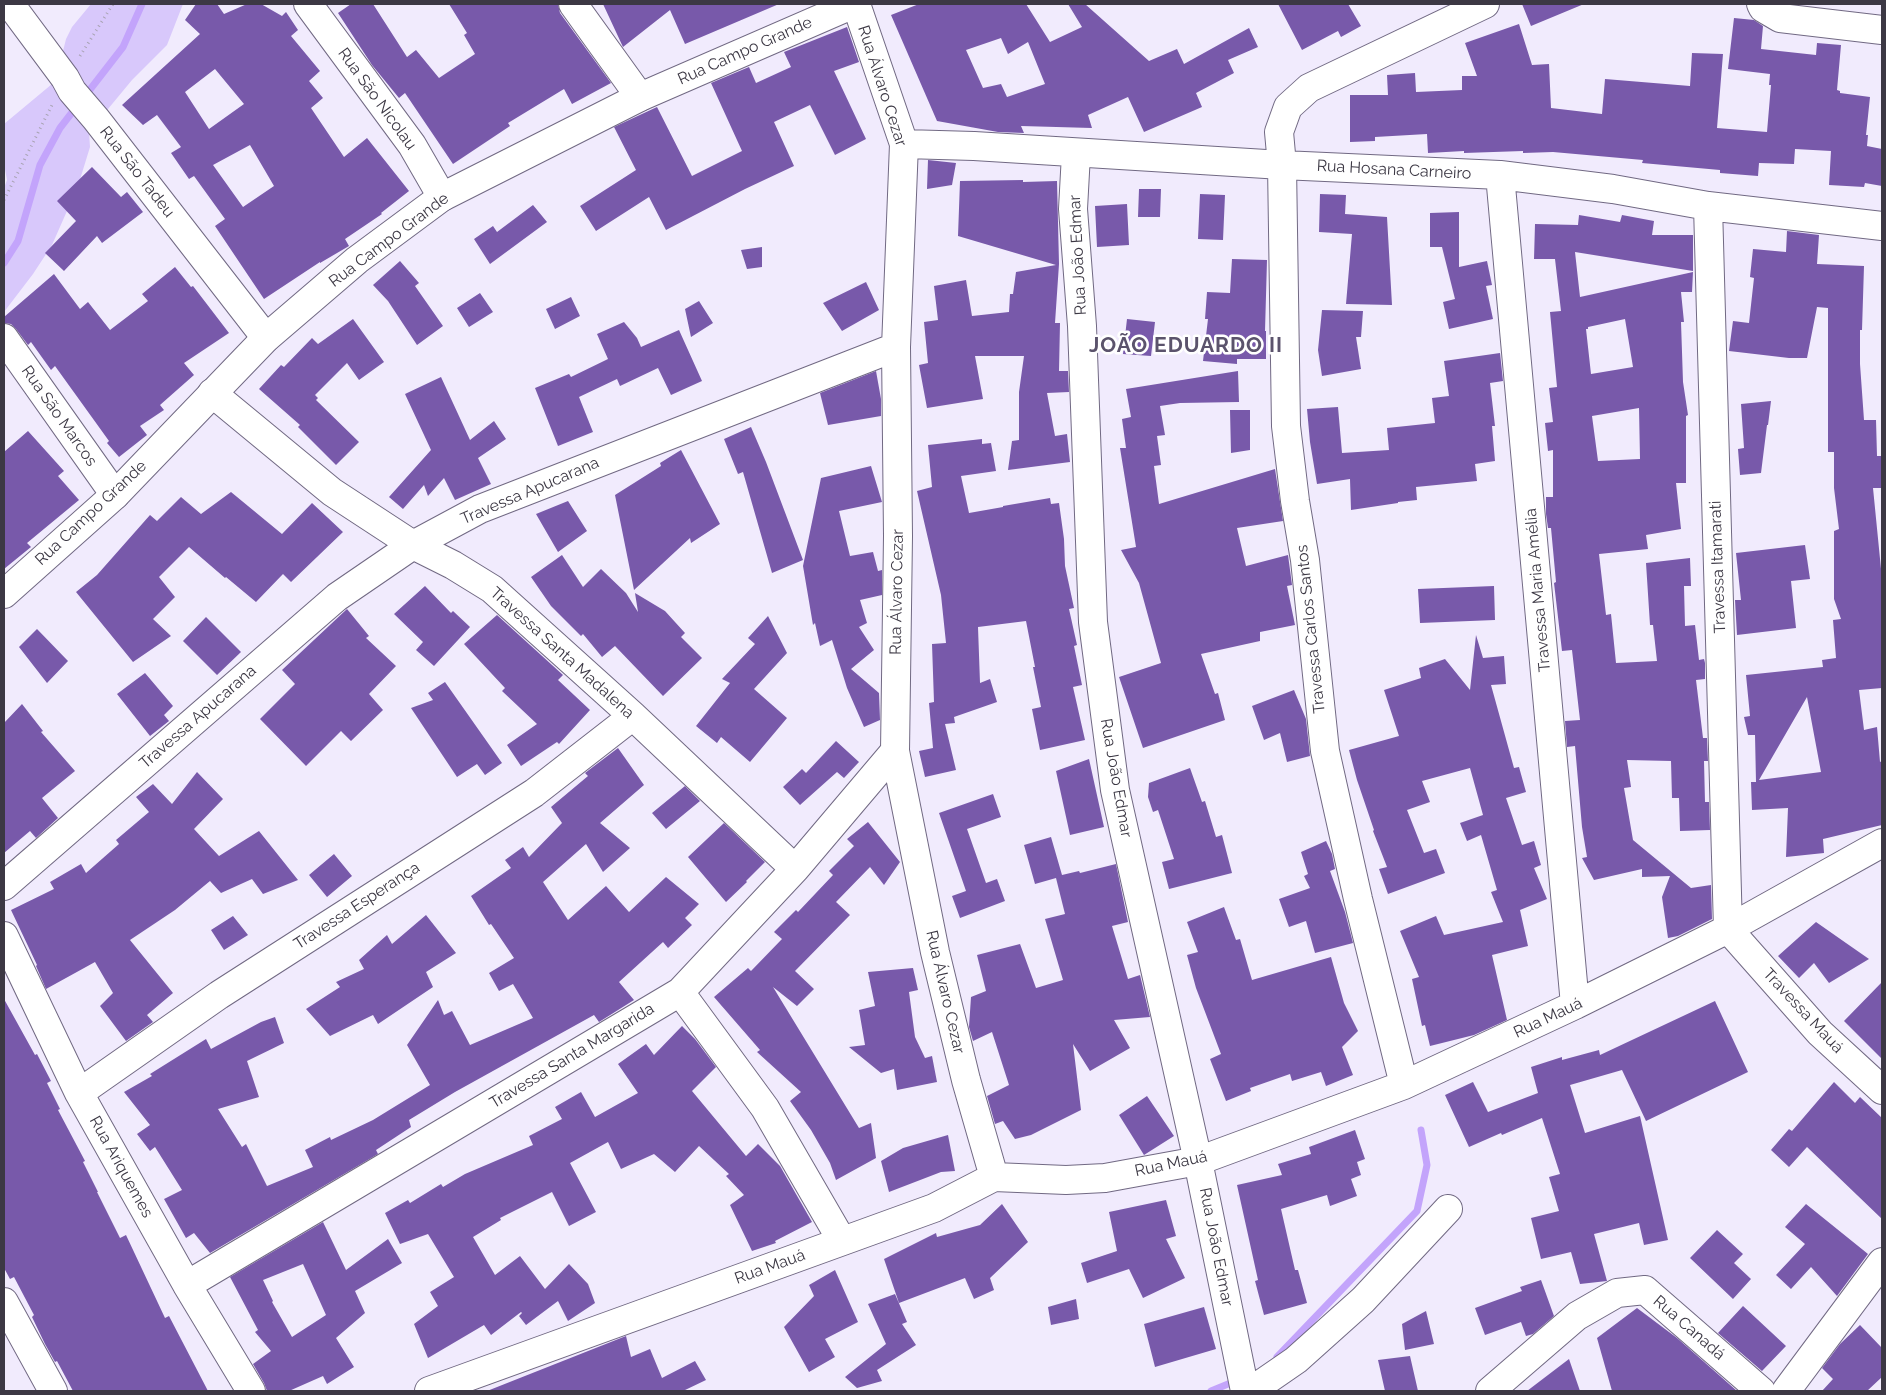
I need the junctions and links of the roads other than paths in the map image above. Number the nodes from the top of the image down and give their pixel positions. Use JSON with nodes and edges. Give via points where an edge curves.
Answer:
{"nodes":[{"id":1,"x":10,"y":4,"type":"edge"},
{"id":2,"x":308,"y":4,"type":"edge"},
{"id":3,"x":574,"y":4,"type":"edge"},
{"id":4,"x":855,"y":4,"type":"edge"},
{"id":5,"x":1485,"y":4,"type":"edge"},
{"id":6,"x":1761,"y":4,"type":"edge"},
{"id":7,"x":815,"y":11,"type":"edge"},
{"id":8,"x":1882,"y":30,"type":"edge"},
{"id":9,"x":640,"y":97,"type":"junction"},
{"id":10,"x":904,"y":144,"type":"junction"},
{"id":11,"x":1076,"y":154,"type":"junction"},
{"id":12,"x":1282,"y":165,"type":"junction"},
{"id":13,"x":1500,"y":175,"type":"junction"},
{"id":14,"x":442,"y":197,"type":"junction"},
{"id":15,"x":1708,"y":206,"type":"junction"},
{"id":16,"x":1882,"y":226,"type":"edge"},
{"id":17,"x":4,"y":338,"type":"edge"},
{"id":18,"x":266,"y":338,"type":"junction"},
{"id":19,"x":896,"y":346,"type":"junction"},
{"id":20,"x":212,"y":393,"type":"junction"},
{"id":21,"x":115,"y":495,"type":"junction"},
{"id":22,"x":413,"y":545,"type":"junction"},
{"id":23,"x":4,"y":594,"type":"edge"},
{"id":24,"x":633,"y":716,"type":"junction"},
{"id":25,"x":894,"y":751,"type":"junction"},
{"id":26,"x":1882,"y":843,"type":"edge"},
{"id":27,"x":795,"y":869,"type":"junction"},
{"id":28,"x":4,"y":886,"type":"edge"},
{"id":29,"x":1728,"y":929,"type":"junction"},
{"id":30,"x":4,"y":936,"type":"edge"},
{"id":31,"x":680,"y":992,"type":"junction"},
{"id":32,"x":1575,"y":1005,"type":"junction"},
{"id":33,"x":1404,"y":1085,"type":"junction"},
{"id":34,"x":1882,"y":1090,"type":"edge"},
{"id":35,"x":79,"y":1093,"type":"junction"},
{"id":36,"x":1198,"y":1161,"type":"junction"},
{"id":37,"x":994,"y":1177,"type":"junction"},
{"id":38,"x":1448,"y":1209,"type":"dead end"},
{"id":39,"x":842,"y":1241,"type":"junction"},
{"id":40,"x":1882,"y":1262,"type":"edge"},
{"id":41,"x":187,"y":1285,"type":"junction"},
{"id":42,"x":4,"y":1302,"type":"edge"},
{"id":43,"x":53,"y":1391,"type":"edge"},
{"id":44,"x":251,"y":1391,"type":"edge"},
{"id":45,"x":430,"y":1391,"type":"edge"},
{"id":46,"x":1245,"y":1391,"type":"edge"},
{"id":47,"x":1251,"y":1391,"type":"edge"},
{"id":48,"x":1490,"y":1391,"type":"edge"},
{"id":49,"x":1761,"y":1391,"type":"edge"},
{"id":50,"x":1786,"y":1391,"type":"edge"}],
"edges":[{"from":1,"to":18,"type":"street","name":"Rua São Tadeu","via":[[72,91]]},
{"from":2,"to":14,"type":"street","name":"Rua São Nicolau","via":[[412,145]]},
{"from":3,"to":9,"type":"street"},
{"from":4,"to":7,"type":"street","name":"Rua Campo Grande"},
{"from":4,"to":10,"type":"street","name":"Rua Álvaro Cezar"},
{"from":5,"to":12,"type":"street","name":"Travessa Carlos Santos","via":[[1309,88],[1288,107],[1279,132]]},
{"from":6,"to":8,"type":"street","via":[[1780,18]]},
{"from":7,"to":9,"type":"street","name":"Rua Campo Grande"},
{"from":9,"to":14,"type":"street","name":"Rua Campo Grande"},
{"from":10,"to":11,"type":"street","name":"Rua Hosana Carneiro"},
{"from":10,"to":19,"type":"street","name":"Rua Álvaro Cezar"},
{"from":11,"to":12,"type":"street","name":"Rua Hosana Carneiro"},
{"from":11,"to":36,"type":"street","name":"Rua João Edmar","via":[[1073,209],[1082,326],[1093,622],[1115,790]]},
{"from":12,"to":13,"type":"street","name":"Rua Hosana Carneiro"},
{"from":12,"to":33,"type":"street","name":"Travessa Carlos Santos","via":[[1286,426],[1305,560],[1325,752]]},
{"from":13,"to":15,"type":"street","name":"Rua Hosana Carneiro","via":[[1613,189]]},
{"from":13,"to":32,"type":"street","name":"Travessa Maria Amélia"},
{"from":14,"to":18,"type":"street","name":"Rua Campo Grande","via":[[357,260]]},
{"from":15,"to":16,"type":"street","name":"Rua Hosana Carneiro"},
{"from":15,"to":29,"type":"street","name":"Travessa Itamarati"},
{"from":17,"to":21,"type":"street","name":"Rua São Marcos"},
{"from":18,"to":20,"type":"street","name":"Rua Campo Grande"},
{"from":19,"to":22,"type":"street","name":"Travessa Apucarana","via":[[480,509]]},
{"from":19,"to":25,"type":"street","name":"Rua Álvaro Cezar","via":[[898,536]]},
{"from":20,"to":21,"type":"street","name":"Rua Campo Grande"},
{"from":20,"to":22,"type":"street","name":"Travessa Santa Madalena","via":[[332,492]]},
{"from":21,"to":23,"type":"street","name":"Rua Campo Grande"},
{"from":22,"to":24,"type":"street","name":"Travessa Santa Madalena","via":[[492,589]]},
{"from":22,"to":28,"type":"street","name":"Travessa Apucarana","via":[[336,597]]},
{"from":24,"to":27,"type":"street","name":"Travessa Santa Madalena"},
{"from":24,"to":35,"type":"street","name":"Travessa Esperança","via":[[534,792],[219,995]]},
{"from":25,"to":27,"type":"street","name":"Travessa Santa Margarida"},
{"from":25,"to":37,"type":"street","name":"Rua Álvaro Cezar","via":[[966,1080]]},
{"from":26,"to":29,"type":"street","name":"Rua Mauá"},
{"from":27,"to":31,"type":"street","name":"Travessa Santa Margarida"},
{"from":29,"to":32,"type":"street","name":"Rua Mauá"},
{"from":29,"to":34,"type":"street","name":"Travessa Mauá","via":[[1820,1034]]},
{"from":30,"to":35,"type":"street","name":"Rua Ariquemes"},
{"from":31,"to":39,"type":"street","via":[[765,1108]]},
{"from":31,"to":41,"type":"street","name":"Travessa Santa Margarida"},
{"from":32,"to":33,"type":"street","name":"Rua Mauá"},
{"from":33,"to":36,"type":"street","name":"Rua Mauá"},
{"from":35,"to":41,"type":"street","name":"Rua Ariquemes"},
{"from":36,"to":37,"type":"street","name":"Rua Mauá","via":[[1105,1178]]},
{"from":36,"to":46,"type":"street","name":"Rua João Edmar"},
{"from":37,"to":39,"type":"street","name":"Rua Mauá","via":[[934,1208]]},
{"from":38,"to":47,"type":"street","via":[[1363,1300],[1296,1360]]},
{"from":39,"to":45,"type":"street","name":"Rua Mauá"},
{"from":40,"to":50,"type":"street"},
{"from":41,"to":44,"type":"street","name":"Rua Ariquemes"},
{"from":42,"to":43,"type":"street"},
{"from":48,"to":49,"type":"street","name":"Rua Canadá","via":[[1577,1316],[1618,1293],[1645,1290]]}]}
